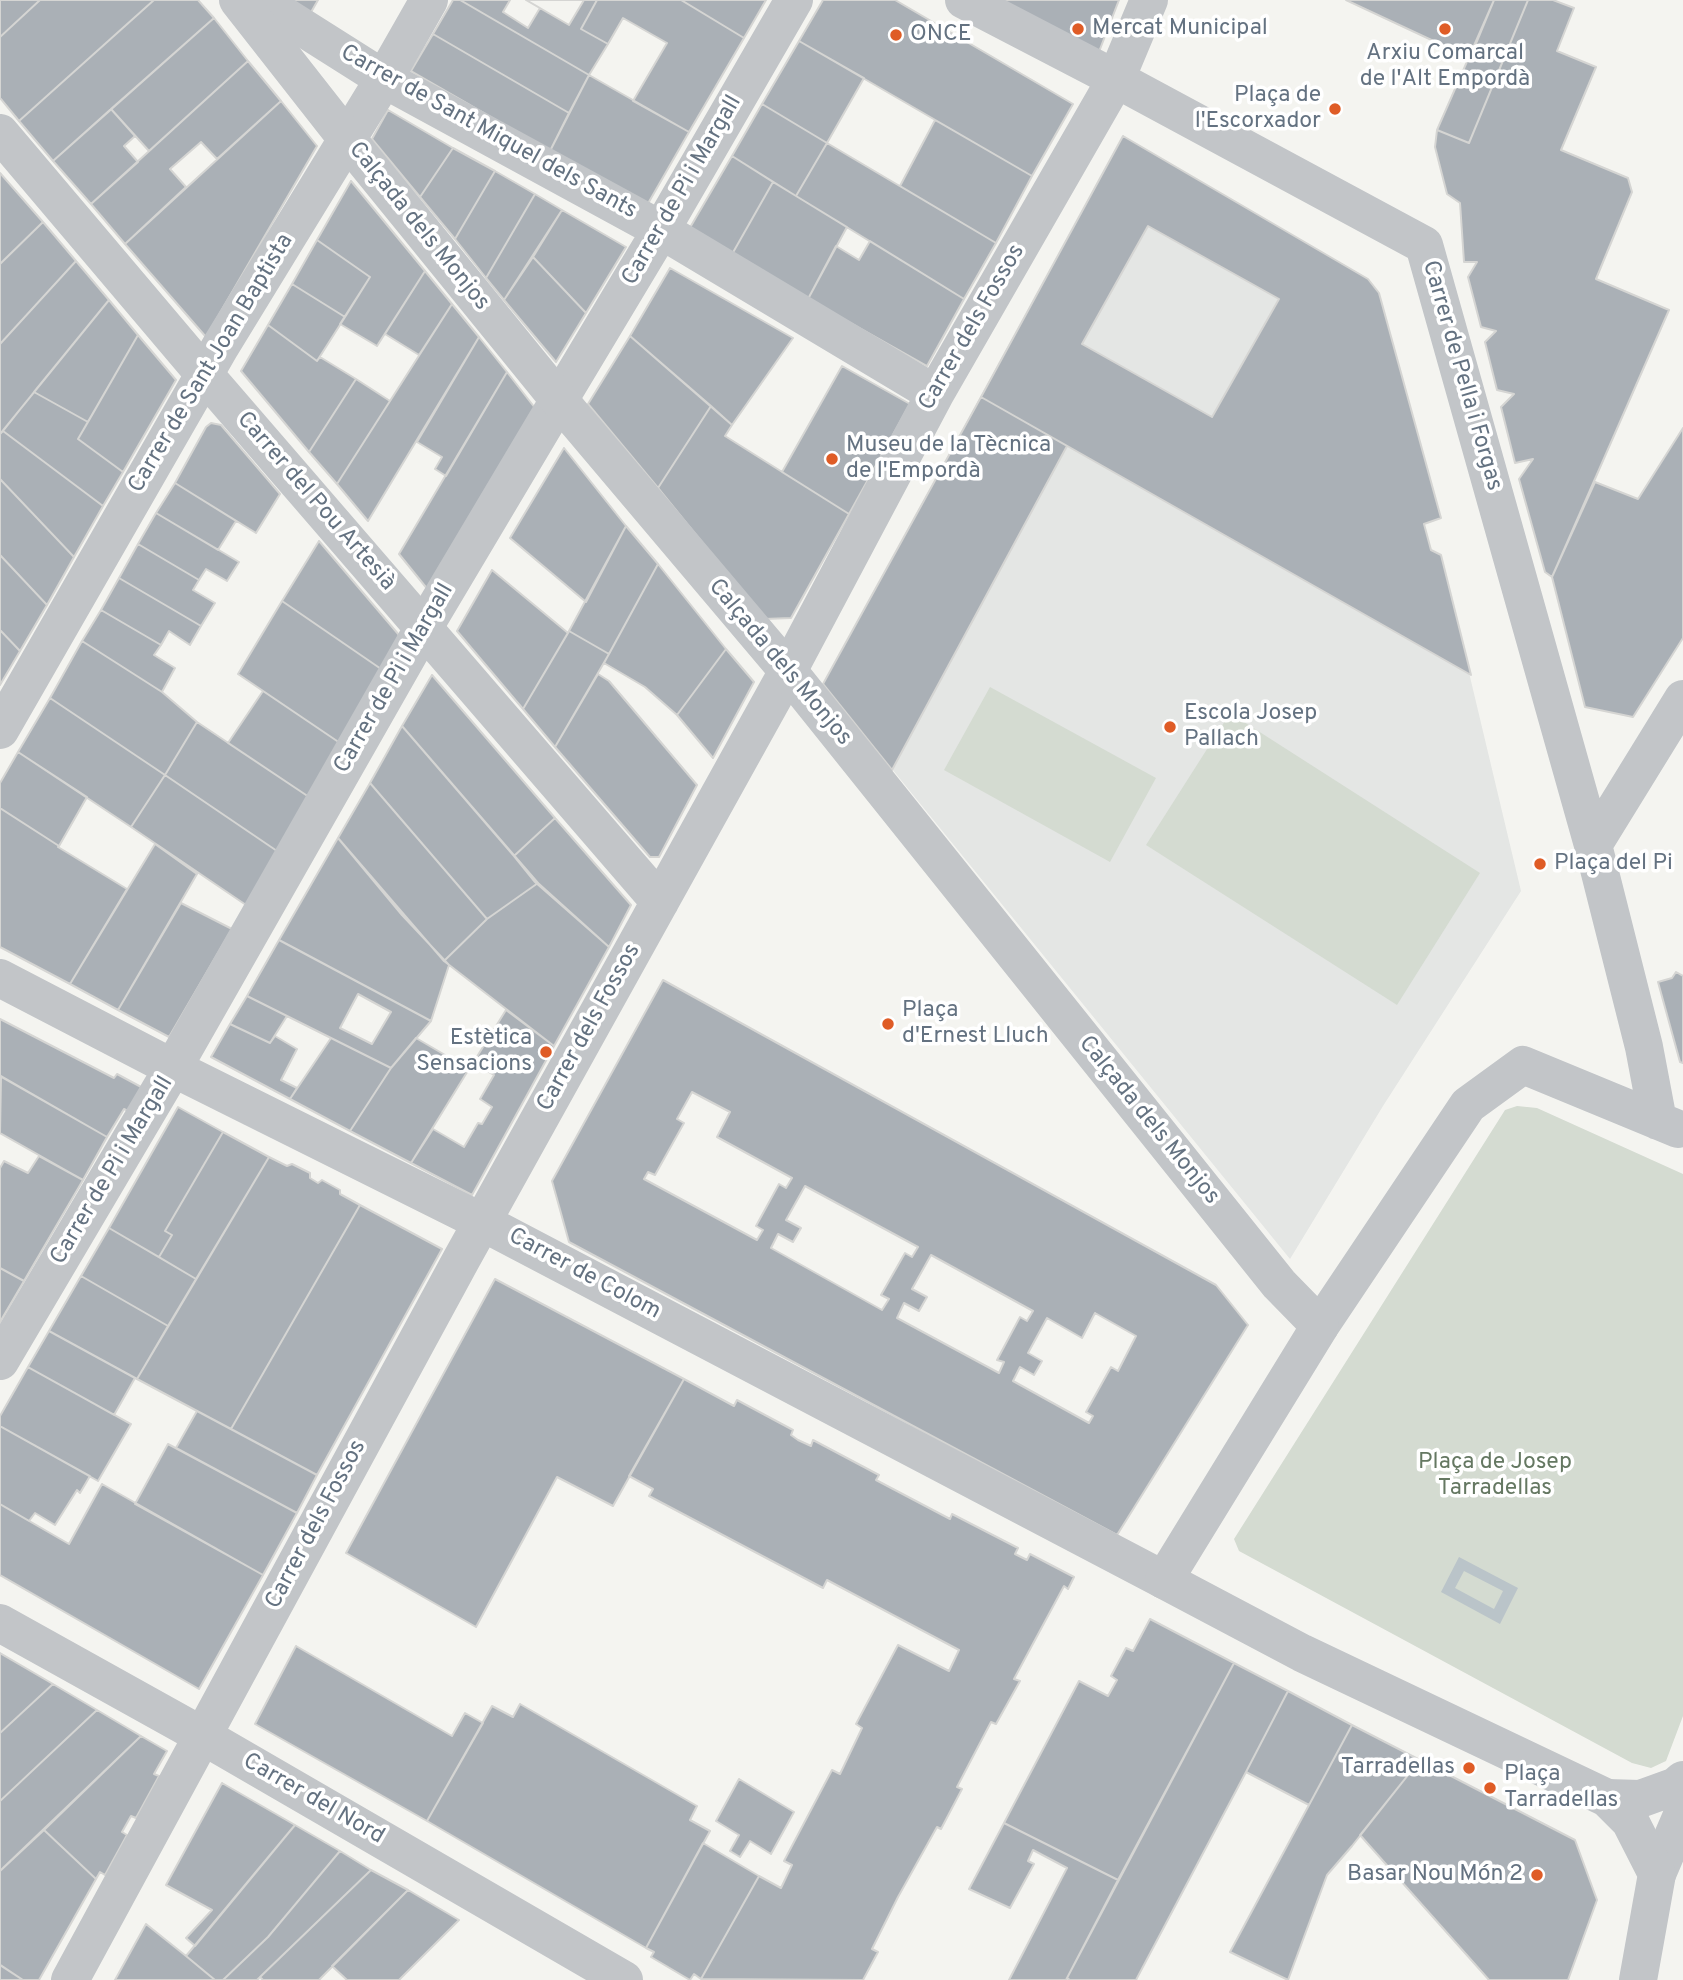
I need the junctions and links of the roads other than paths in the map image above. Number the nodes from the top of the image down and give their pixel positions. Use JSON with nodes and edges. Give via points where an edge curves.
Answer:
{"nodes":[{"id":1,"x":238,"y":0,"type":"edge"},
{"id":2,"x":259,"y":0,"type":"edge"},
{"id":3,"x":429,"y":0,"type":"edge"},
{"id":4,"x":794,"y":0,"type":"edge"},
{"id":5,"x":964,"y":0,"type":"edge"},
{"id":6,"x":1149,"y":0,"type":"edge"},
{"id":7,"x":384,"y":79,"type":"junction"},
{"id":8,"x":1116,"y":79,"type":"junction"},
{"id":9,"x":0,"y":133,"type":"edge"},
{"id":10,"x":347,"y":139,"type":"junction"},
{"id":11,"x":661,"y":230,"type":"junction"},
{"id":12,"x":204,"y":374,"type":"junction"},
{"id":13,"x":935,"y":394,"type":"junction"},
{"id":14,"x":559,"y":400,"type":"junction"},
{"id":15,"x":424,"y":627,"type":"junction"},
{"id":16,"x":788,"y":671,"type":"junction"},
{"id":17,"x":1683,"y":699,"type":"edge"},
{"id":18,"x":0,"y":730,"type":"edge"},
{"id":19,"x":1593,"y":845,"type":"junction"},
{"id":20,"x":660,"y":902,"type":"junction"},
{"id":21,"x":0,"y":978,"type":"edge"},
{"id":22,"x":173,"y":1068,"type":"junction"},
{"id":23,"x":1671,"y":1126,"type":"edge"},
{"id":24,"x":482,"y":1222,"type":"junction"},
{"id":25,"x":1320,"y":1326,"type":"junction"},
{"id":26,"x":0,"y":1361,"type":"edge"},
{"id":27,"x":1164,"y":1580,"type":"junction"},
{"id":28,"x":0,"y":1623,"type":"edge"},
{"id":29,"x":203,"y":1736,"type":"junction"},
{"id":30,"x":1683,"y":1780,"type":"edge"},
{"id":31,"x":1607,"y":1798,"type":"junction"},
{"id":32,"x":1683,"y":1813,"type":"edge"},
{"id":33,"x":1657,"y":1874,"type":"junction"},
{"id":34,"x":70,"y":1980,"type":"edge"},
{"id":35,"x":624,"y":1980,"type":"edge"},
{"id":36,"x":1638,"y":1980,"type":"edge"}],
"edges":[{"from":1,"to":10,"type":"street","name":"Calçada dels Monjos"},
{"from":2,"to":7,"type":"street","name":"Carrer de Sant Miquel dels Sants"},
{"from":3,"to":7,"type":"street","name":"Carrer de Sant Joan Baptista"},
{"from":4,"to":11,"type":"street","name":"Carrer de Pi i Margall"},
{"from":5,"to":8,"type":"street","name":"Carrer de Pella i Forgas"},
{"from":6,"to":8,"type":"street"},
{"from":7,"to":10,"type":"street","name":"Carrer de Sant Joan Baptista"},
{"from":7,"to":11,"type":"street","name":"Carrer de Sant Miquel dels Sants"},
{"from":8,"to":13,"type":"street","name":"Carrer dels Fossos"},
{"from":8,"to":19,"type":"street","name":"Carrer de Pella i Forgas","via":[[1424,245]]},
{"from":9,"to":12,"type":"street","name":"Carrer del Pou Artesià"},
{"from":10,"to":12,"type":"street","name":"Carrer de Sant Joan Baptista"},
{"from":10,"to":14,"type":"street","name":"Calçada dels Monjos"},
{"from":11,"to":13,"type":"street","name":"Carrer de Sant Miquel dels Sants"},
{"from":11,"to":14,"type":"street","name":"Carrer de Pi i Margall"},
{"from":12,"to":15,"type":"street","name":"Carrer del Pou Artesià"},
{"from":12,"to":18,"type":"street","name":"Carrer de Sant Joan Baptista"},
{"from":13,"to":16,"type":"street","name":"Carrer dels Fossos"},
{"from":14,"to":15,"type":"street","name":"Carrer de Pi i Margall"},
{"from":14,"to":16,"type":"street","name":"Calçada dels Monjos"},
{"from":15,"to":20,"type":"street","name":"Carrer del Pou Artesià"},
{"from":15,"to":22,"type":"street","name":"Carrer de Pi i Margall"},
{"from":16,"to":20,"type":"street","name":"Carrer dels Fossos"},
{"from":16,"to":25,"type":"street","name":"Calçada dels Monjos","via":[[1279,1284]]},
{"from":17,"to":19,"type":"street"},
{"from":19,"to":23,"type":"street","via":[[1644,1047]]},
{"from":20,"to":24,"type":"street","name":"Carrer dels Fossos"},
{"from":21,"to":22,"type":"street","name":"Carrer de Colom"},
{"from":22,"to":24,"type":"street","name":"Carrer de Colom"},
{"from":22,"to":26,"type":"street","name":"Carrer de Pi i Margall"},
{"from":23,"to":25,"type":"street","via":[[1523,1065],[1468,1104]]},
{"from":24,"to":27,"type":"street","name":"Carrer de Colom"},
{"from":24,"to":29,"type":"street","name":"Carrer dels Fossos"},
{"from":25,"to":27,"type":"street"},
{"from":27,"to":31,"type":"street","via":[[1302,1653]]},
{"from":28,"to":29,"type":"street","name":"Carrer del Nord"},
{"from":29,"to":34,"type":"street","name":"Carrer dels Fossos"},
{"from":29,"to":35,"type":"street","name":"Carrer del Nord"},
{"from":30,"to":31,"type":"street","via":[[1640,1799]]},
{"from":31,"to":33,"type":"street","via":[[1630,1821]]},
{"from":32,"to":33,"type":"street"},
{"from":33,"to":36,"type":"street"}]}
